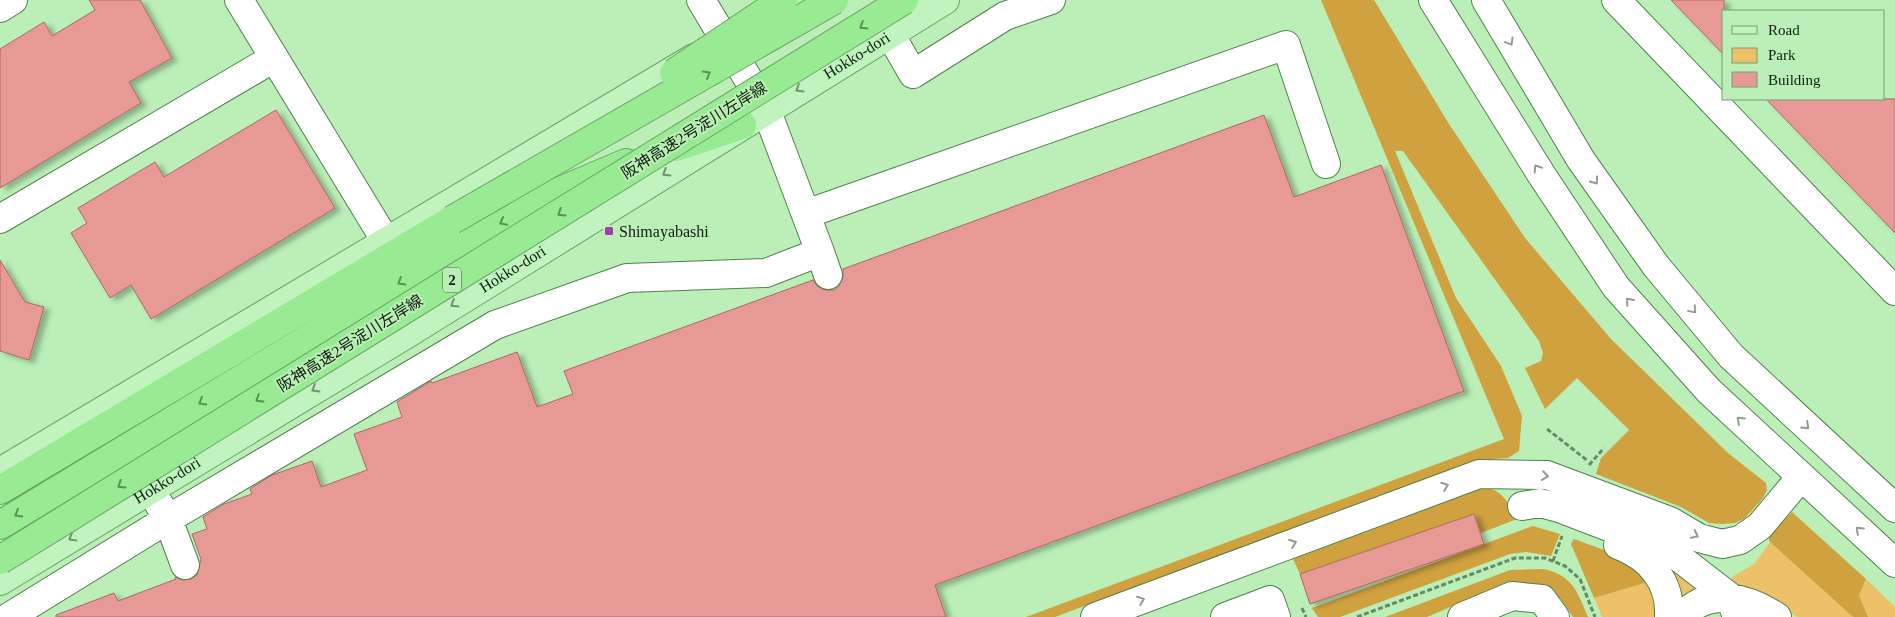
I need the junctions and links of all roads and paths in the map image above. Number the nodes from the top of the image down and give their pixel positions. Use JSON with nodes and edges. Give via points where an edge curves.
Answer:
{"nodes":[{"id":1,"x":13,"y":0,"type":"edge"},
{"id":2,"x":239,"y":0,"type":"edge"},
{"id":3,"x":702,"y":0,"type":"edge"},
{"id":4,"x":783,"y":0,"type":"edge"},
{"id":5,"x":790,"y":0,"type":"edge"},
{"id":6,"x":834,"y":0,"type":"edge"},
{"id":7,"x":904,"y":0,"type":"edge"},
{"id":8,"x":945,"y":0,"type":"edge"},
{"id":9,"x":1050,"y":0,"type":"edge"},
{"id":10,"x":1433,"y":0,"type":"edge"},
{"id":11,"x":1486,"y":0,"type":"edge"},
{"id":12,"x":1616,"y":0,"type":"edge"},
{"id":13,"x":0,"y":8,"type":"edge"},
{"id":14,"x":890,"y":34,"type":"junction"},
{"id":15,"x":725,"y":40,"type":"junction"},
{"id":16,"x":274,"y":58,"type":"junction"},
{"id":17,"x":766,"y":109,"type":"junction"},
{"id":18,"x":742,"y":125,"type":"junction"},
{"id":19,"x":1326,"y":164,"type":"dead end"},
{"id":20,"x":806,"y":214,"type":"junction"},
{"id":21,"x":0,"y":219,"type":"edge"},
{"id":22,"x":452,"y":220,"type":"junction"},
{"id":23,"x":387,"y":243,"type":"junction"},
{"id":24,"x":1895,"y":291,"type":"edge"},
{"id":25,"x":1548,"y":429,"type":"dead end"},
{"id":26,"x":1590,"y":463,"type":"dead end"},
{"id":27,"x":0,"y":472,"type":"edge"},
{"id":28,"x":1497,"y":473,"type":"junction"},
{"id":29,"x":1802,"y":477,"type":"junction"},
{"id":30,"x":0,"y":490,"type":"edge"},
{"id":31,"x":150,"y":490,"type":"junction"},
{"id":32,"x":1522,"y":506,"type":"junction"},
{"id":33,"x":1895,"y":508,"type":"edge"},
{"id":34,"x":168,"y":519,"type":"junction"},
{"id":35,"x":0,"y":525,"type":"edge"},
{"id":36,"x":0,"y":560,"type":"edge"},
{"id":37,"x":1895,"y":564,"type":"edge"},
{"id":38,"x":185,"y":565,"type":"dead end"},
{"id":39,"x":0,"y":581,"type":"edge"},
{"id":40,"x":1733,"y":607,"type":"edge"},
{"id":41,"x":9,"y":617,"type":"edge"},
{"id":42,"x":1096,"y":617,"type":"edge"},
{"id":43,"x":1225,"y":617,"type":"edge"},
{"id":44,"x":1276,"y":617,"type":"edge"},
{"id":45,"x":1462,"y":617,"type":"edge"},
{"id":46,"x":1555,"y":617,"type":"edge"},
{"id":47,"x":1669,"y":617,"type":"edge"},
{"id":48,"x":1681,"y":617,"type":"edge"},
{"id":49,"x":1777,"y":617,"type":"edge"}],
"edges":[{"from":1,"to":13,"type":"street"},
{"from":2,"to":16,"type":"street"},
{"from":3,"to":15,"type":"street"},
{"from":4,"to":22,"type":"highway","bridge":true},
{"from":5,"to":15,"type":"main road"},
{"from":22,"to":6,"type":"highway","one_way":true,"bridge":true},
{"from":7,"to":36,"type":"highway","name":"阪神高速2号淀川左岸線","number":"2","one_way":true,"bridge":true},
{"from":8,"to":14,"type":"main road","name":"Hokko-dori"},
{"from":9,"to":14,"type":"street","via":[[1005,16],[913,74]]},
{"from":29,"to":10,"type":"street","one_way":true,"via":[[1709,391],[1616,286],[1541,174]]},
{"from":11,"to":33,"type":"street","one_way":true,"via":[[1580,160],[1656,266],[1731,356]]},
{"from":12,"to":24,"type":"street"},
{"from":14,"to":17,"type":"main road","name":"Hokko-dori","one_way":true},
{"from":15,"to":17,"type":"street"},
{"from":15,"to":23,"type":"main road"},
{"from":16,"to":21,"type":"street"},
{"from":16,"to":23,"type":"street"},
{"from":17,"to":18,"type":"main road","name":"Hokko-dori"},
{"from":17,"to":20,"type":"street"},
{"from":18,"to":31,"type":"main road","name":"Hokko-dori","one_way":true},
{"from":18,"to":35,"type":"highway","one_way":true,"via":[[622,164],[551,195]]},
{"from":19,"to":20,"type":"street","via":[[1286,45]]},
{"from":20,"to":34,"type":"street","via":[[824,263],[766,273],[627,278],[495,325]]},
{"from":22,"to":30,"type":"highway"},
{"from":23,"to":27,"type":"main road"},
{"from":25,"to":26,"type":"path"},
{"from":28,"to":29,"type":"street","one_way":true,"via":[[1548,475],[1670,521],[1699,538],[1722,544],[1740,540],[1760,526]]},
{"from":28,"to":32,"type":"street"},
{"from":42,"to":28,"type":"street","one_way":true,"via":[[1479,474]]},
{"from":37,"to":29,"type":"street","one_way":true},
{"from":31,"to":34,"type":"street"},
{"from":31,"to":39,"type":"main road","name":"Hokko-dori","one_way":true},
{"from":32,"to":40,"type":"street","via":[[1540,503],[1559,508],[1661,547],[1677,556]]},
{"from":32,"to":47,"type":"street","via":[[1635,551],[1655,569],[1663,582],[1668,594]]},
{"from":34,"to":38,"type":"street"},
{"from":34,"to":41,"type":"street"},
{"from":40,"to":48,"type":"street","via":[[1712,598],[1687,610]]},
{"from":40,"to":49,"type":"street","via":[[1763,608]]},
{"from":43,"to":44,"type":"street","via":[[1270,600]]},
{"from":45,"to":46,"type":"street","via":[[1512,596],[1542,599]]}]}
